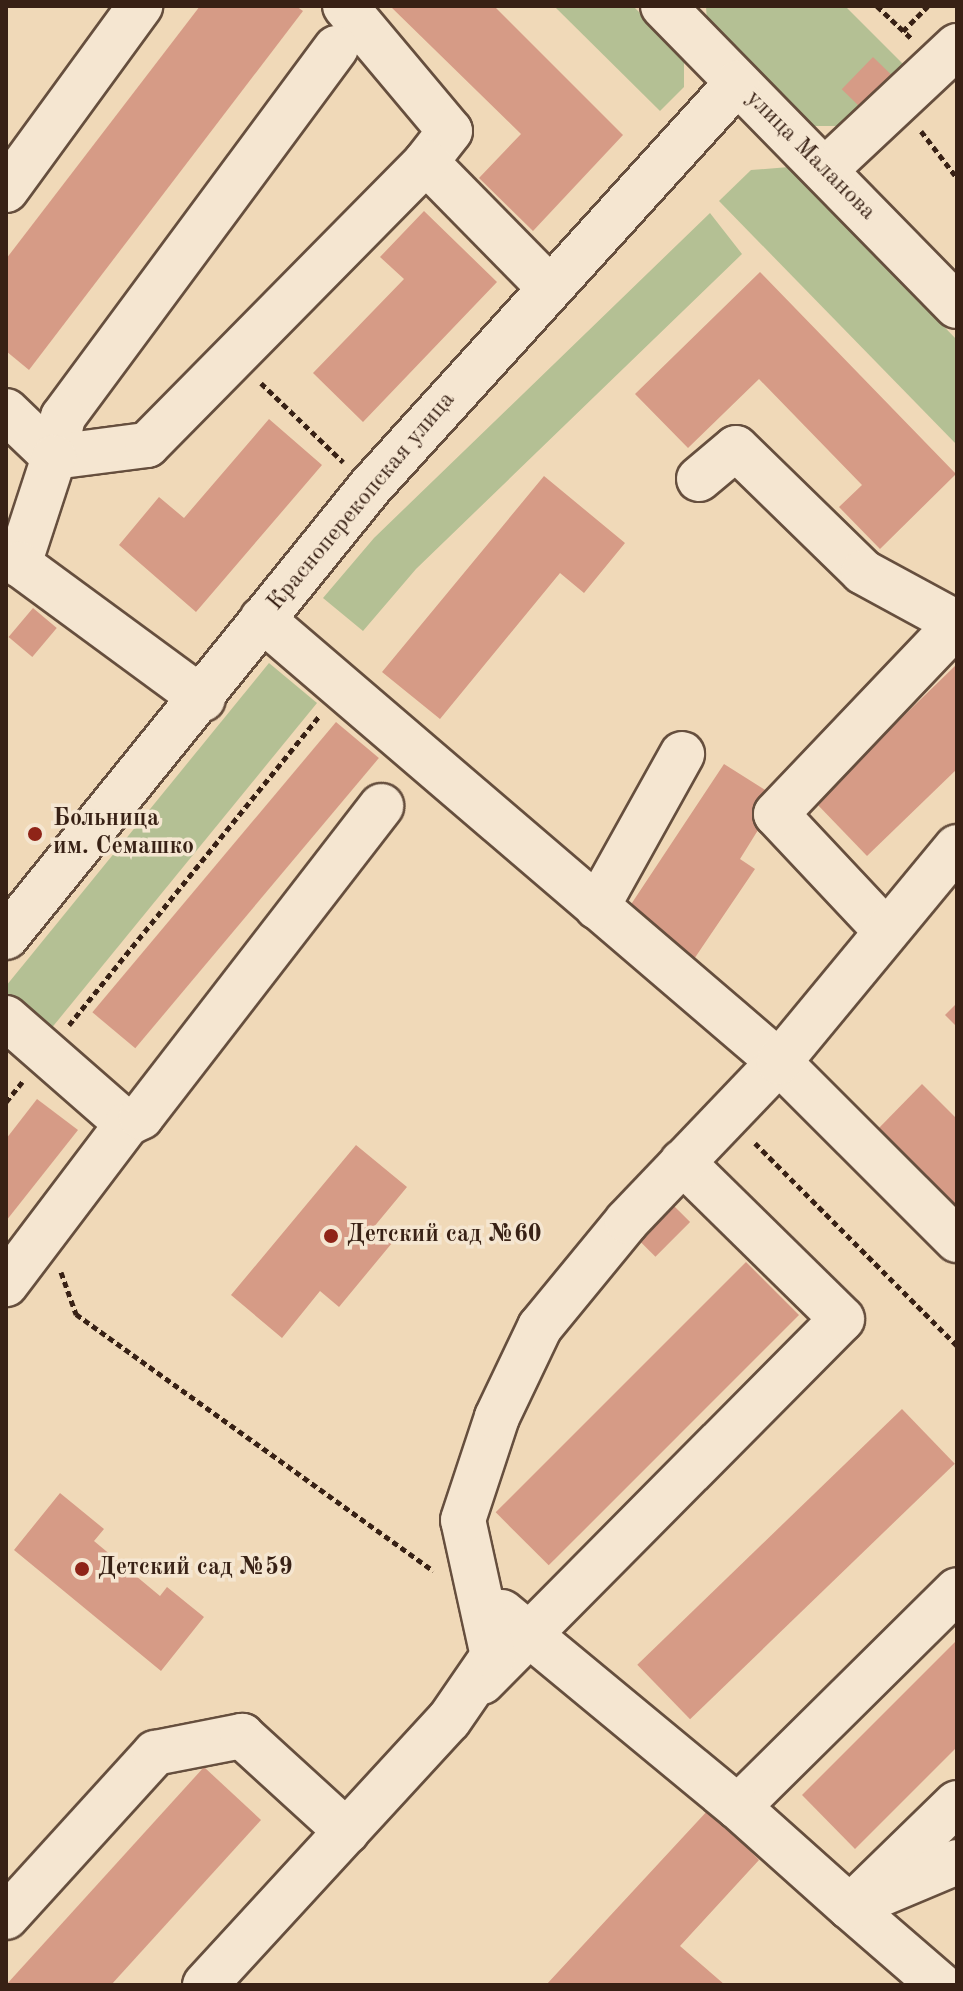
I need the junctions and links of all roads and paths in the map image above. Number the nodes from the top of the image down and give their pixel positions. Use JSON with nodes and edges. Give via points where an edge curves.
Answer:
{"nodes":[{"id":1,"x":140,"y":6,"type":"edge"},
{"id":2,"x":345,"y":6,"type":"edge"},
{"id":3,"x":663,"y":6,"type":"edge"},
{"id":4,"x":877,"y":6,"type":"edge"},
{"id":5,"x":928,"y":6,"type":"edge"},
{"id":6,"x":903,"y":31,"type":"junction"},
{"id":7,"x":336,"y":48,"type":"dead end"},
{"id":8,"x":947,"y":55,"type":"edge"},
{"id":9,"x":737,"y":83,"type":"junction"},
{"id":10,"x":899,"y":102,"type":"junction"},
{"id":11,"x":426,"y":162,"type":"junction"},
{"id":12,"x":825,"y":170,"type":"junction"},
{"id":13,"x":957,"y":178,"type":"edge"},
{"id":14,"x":6,"y":190,"type":"edge"},
{"id":15,"x":548,"y":286,"type":"junction"},
{"id":16,"x":957,"y":306,"type":"edge"},
{"id":17,"x":234,"y":357,"type":"junction"},
{"id":18,"x":6,"y":411,"type":"edge"},
{"id":19,"x":54,"y":457,"type":"junction"},
{"id":20,"x":699,"y":479,"type":"dead end"},
{"id":21,"x":370,"y":487,"type":"junction"},
{"id":22,"x":262,"y":619,"type":"junction"},
{"id":23,"x":957,"y":624,"type":"edge"},
{"id":24,"x":343,"y":687,"type":"junction"},
{"id":25,"x":203,"y":699,"type":"junction"},
{"id":26,"x":682,"y":754,"type":"dead end"},
{"id":27,"x":381,"y":806,"type":"dead end"},
{"id":28,"x":957,"y":847,"type":"edge"},
{"id":29,"x":597,"y":907,"type":"junction"},
{"id":30,"x":885,"y":930,"type":"junction"},
{"id":31,"x":6,"y":937,"type":"edge"},
{"id":32,"x":6,"y":1018,"type":"edge"},
{"id":33,"x":46,"y":1053,"type":"junction"},
{"id":34,"x":779,"y":1062,"type":"junction"},
{"id":35,"x":6,"y":1102,"type":"edge"},
{"id":36,"x":127,"y":1124,"type":"junction"},
{"id":37,"x":744,"y":1131,"type":"dead end"},
{"id":38,"x":682,"y":1162,"type":"junction"},
{"id":39,"x":957,"y":1240,"type":"edge"},
{"id":40,"x":41,"y":1241,"type":"junction"},
{"id":41,"x":6,"y":1284,"type":"edge"},
{"id":42,"x":957,"y":1346,"type":"edge"},
{"id":43,"x":437,"y":1575,"type":"dead end"},
{"id":44,"x":957,"y":1590,"type":"edge"},
{"id":45,"x":482,"y":1596,"type":"junction"},
{"id":46,"x":526,"y":1631,"type":"junction"},
{"id":47,"x":449,"y":1720,"type":"junction"},
{"id":48,"x":957,"y":1803,"type":"edge"},
{"id":49,"x":738,"y":1807,"type":"junction"},
{"id":50,"x":347,"y":1832,"type":"junction"},
{"id":51,"x":957,"y":1862,"type":"edge"},
{"id":52,"x":850,"y":1907,"type":"junction"},
{"id":53,"x":6,"y":1917,"type":"edge"},
{"id":54,"x":205,"y":1985,"type":"edge"},
{"id":55,"x":940,"y":1985,"type":"edge"}],
"edges":[{"from":1,"to":14,"type":"street"},
{"from":2,"to":11,"type":"street","via":[[450,131]]},
{"from":3,"to":9,"type":"street","name":"улица Маланова"},
{"from":4,"to":6,"type":"path"},
{"from":5,"to":6,"type":"path"},
{"from":6,"to":8,"type":"path"},
{"from":7,"to":19,"type":"street","via":[[63,417]]},
{"from":8,"to":10,"type":"street"},
{"from":9,"to":12,"type":"street","name":"улица Маланова"},
{"from":9,"to":15,"type":"street","name":"Красноперекопская улица"},
{"from":10,"to":12,"type":"street"},
{"from":10,"to":13,"type":"path"},
{"from":11,"to":15,"type":"street"},
{"from":11,"to":17,"type":"street"},
{"from":12,"to":16,"type":"street","name":"улица Маланова"},
{"from":15,"to":21,"type":"street","name":"Красноперекопская улица"},
{"from":17,"to":19,"type":"street","via":[[147,445]]},
{"from":17,"to":21,"type":"path"},
{"from":18,"to":19,"type":"street"},
{"from":19,"to":25,"type":"street","via":[[19,564]]},
{"from":20,"to":23,"type":"street","via":[[736,448],[863,572]]},
{"from":21,"to":22,"type":"street","name":"Красноперекопская улица"},
{"from":22,"to":24,"type":"street"},
{"from":22,"to":25,"type":"street","name":"Красноперекопская улица"},
{"from":23,"to":30,"type":"street","via":[[776,814]]},
{"from":24,"to":29,"type":"street"},
{"from":24,"to":33,"type":"path"},
{"from":25,"to":31,"type":"street","name":"Красноперекопская улица"},
{"from":26,"to":29,"type":"street"},
{"from":27,"to":36,"type":"street","via":[[141,1117]]},
{"from":28,"to":30,"type":"street"},
{"from":29,"to":34,"type":"street"},
{"from":30,"to":34,"type":"street"},
{"from":32,"to":33,"type":"street"},
{"from":33,"to":35,"type":"path"},
{"from":33,"to":36,"type":"street"},
{"from":34,"to":38,"type":"street"},
{"from":34,"to":39,"type":"street"},
{"from":36,"to":40,"type":"street"},
{"from":37,"to":42,"type":"path"},
{"from":38,"to":45,"type":"street","via":[[540,1327],[497,1417],[463,1520]]},
{"from":38,"to":46,"type":"street","via":[[842,1319]]},
{"from":40,"to":41,"type":"street"},
{"from":40,"to":43,"type":"path","via":[[76,1314],[241,1438],[417,1553]]},
{"from":44,"to":49,"type":"street"},
{"from":45,"to":46,"type":"street"},
{"from":45,"to":47,"type":"street","via":[[493,1656]]},
{"from":46,"to":47,"type":"street"},
{"from":46,"to":49,"type":"street"},
{"from":47,"to":50,"type":"street"},
{"from":48,"to":52,"type":"street"},
{"from":49,"to":52,"type":"street"},
{"from":50,"to":53,"type":"street","via":[[242,1736],[155,1753]]},
{"from":50,"to":54,"type":"street"},
{"from":51,"to":52,"type":"street"},
{"from":52,"to":55,"type":"street"}]}
